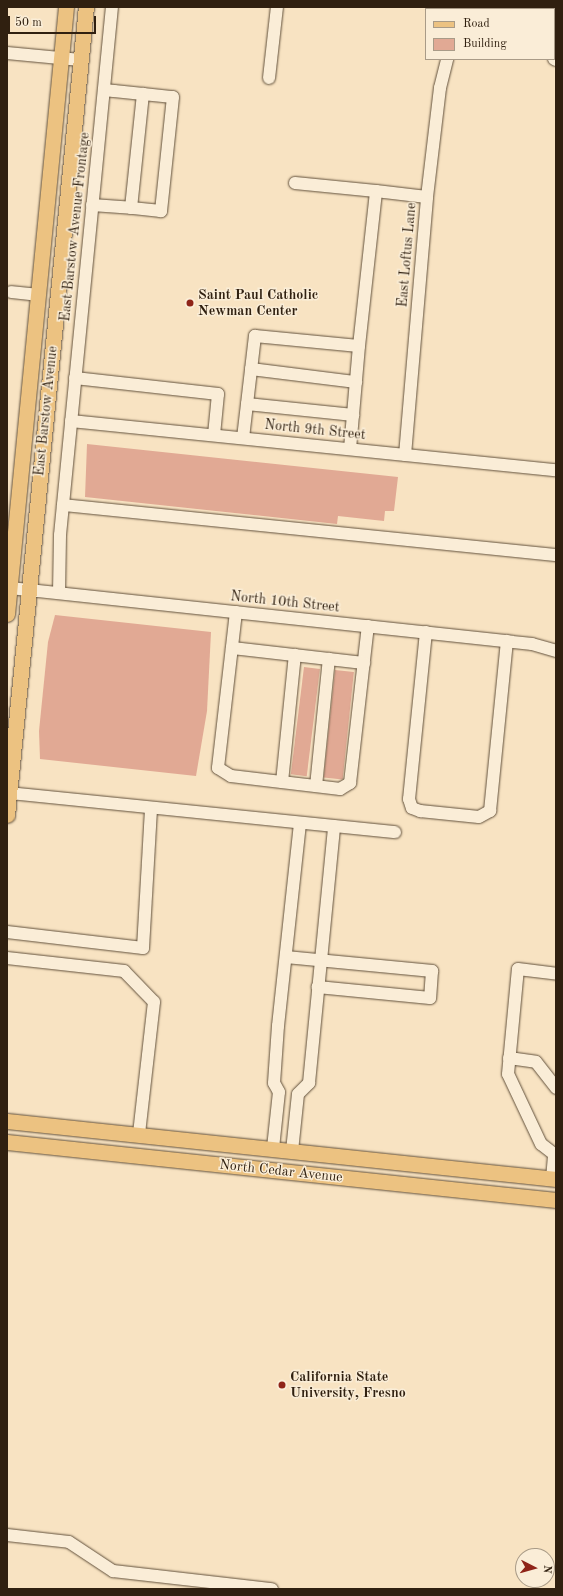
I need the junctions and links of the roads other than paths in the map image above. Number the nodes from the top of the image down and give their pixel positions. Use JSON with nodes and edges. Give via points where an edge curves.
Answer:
{"nodes":[{"id":1,"x":66,"y":7,"type":"edge"},
{"id":2,"x":86,"y":7,"type":"edge"},
{"id":3,"x":112,"y":7,"type":"edge"},
{"id":4,"x":277,"y":7,"type":"edge"},
{"id":5,"x":7,"y":53,"type":"edge"},
{"id":6,"x":61,"y":58,"type":"junction"},
{"id":7,"x":81,"y":60,"type":"junction"},
{"id":8,"x":447,"y":60,"type":"edge"},
{"id":9,"x":270,"y":78,"type":"dead end"},
{"id":10,"x":104,"y":90,"type":"junction"},
{"id":11,"x":143,"y":94,"type":"junction"},
{"id":12,"x":295,"y":183,"type":"dead end"},
{"id":13,"x":376,"y":191,"type":"junction"},
{"id":14,"x":427,"y":197,"type":"junction"},
{"id":15,"x":92,"y":205,"type":"junction"},
{"id":16,"x":131,"y":208,"type":"junction"},
{"id":17,"x":11,"y":292,"type":"dead end"},
{"id":18,"x":38,"y":295,"type":"junction"},
{"id":19,"x":359,"y":346,"type":"junction"},
{"id":20,"x":251,"y":369,"type":"junction"},
{"id":21,"x":75,"y":378,"type":"junction"},
{"id":22,"x":356,"y":382,"type":"junction"},
{"id":23,"x":247,"y":404,"type":"junction"},
{"id":24,"x":353,"y":415,"type":"junction"},
{"id":25,"x":71,"y":420,"type":"junction"},
{"id":26,"x":214,"y":435,"type":"junction"},
{"id":27,"x":243,"y":438,"type":"junction"},
{"id":28,"x":350,"y":449,"type":"junction"},
{"id":29,"x":405,"y":455,"type":"junction"},
{"id":30,"x":556,"y":470,"type":"edge"},
{"id":31,"x":63,"y":505,"type":"junction"},
{"id":32,"x":556,"y":555,"type":"edge"},
{"id":33,"x":9,"y":562,"type":"edge"},
{"id":34,"x":10,"y":588,"type":"junction"},
{"id":35,"x":29,"y":590,"type":"junction"},
{"id":36,"x":59,"y":593,"type":"junction"},
{"id":37,"x":236,"y":612,"type":"junction"},
{"id":38,"x":7,"y":614,"type":"edge"},
{"id":39,"x":368,"y":626,"type":"junction"},
{"id":40,"x":426,"y":632,"type":"junction"},
{"id":41,"x":506,"y":641,"type":"junction"},
{"id":42,"x":232,"y":648,"type":"junction"},
{"id":43,"x":556,"y":651,"type":"edge"},
{"id":44,"x":295,"y":655,"type":"junction"},
{"id":45,"x":329,"y":659,"type":"junction"},
{"id":46,"x":364,"y":663,"type":"junction"},
{"id":47,"x":282,"y":782,"type":"junction"},
{"id":48,"x":316,"y":786,"type":"junction"},
{"id":49,"x":9,"y":793,"type":"junction"},
{"id":50,"x":151,"y":808,"type":"junction"},
{"id":51,"x":7,"y":815,"type":"edge"},
{"id":52,"x":300,"y":823,"type":"junction"},
{"id":53,"x":334,"y":826,"type":"junction"},
{"id":54,"x":395,"y":832,"type":"dead end"},
{"id":55,"x":7,"y":932,"type":"edge"},
{"id":56,"x":286,"y":957,"type":"junction"},
{"id":57,"x":7,"y":958,"type":"edge"},
{"id":58,"x":321,"y":960,"type":"junction"},
{"id":59,"x":556,"y":974,"type":"edge"},
{"id":60,"x":318,"y":987,"type":"junction"},
{"id":61,"x":509,"y":1058,"type":"junction"},
{"id":62,"x":556,"y":1088,"type":"edge"},
{"id":63,"x":279,"y":1092,"type":"junction"},
{"id":64,"x":298,"y":1094,"type":"junction"},
{"id":65,"x":7,"y":1121,"type":"edge"},
{"id":66,"x":139,"y":1134,"type":"junction"},
{"id":67,"x":7,"y":1142,"type":"edge"},
{"id":68,"x":273,"y":1148,"type":"junction"},
{"id":69,"x":292,"y":1151,"type":"junction"},
{"id":70,"x":555,"y":1153,"type":"edge"},
{"id":71,"x":555,"y":1182,"type":"edge"},
{"id":72,"x":456,"y":1190,"type":"junction"},
{"id":73,"x":556,"y":1200,"type":"edge"},
{"id":74,"x":7,"y":1535,"type":"edge"},
{"id":75,"x":272,"y":1589,"type":"edge"}],
"edges":[{"from":1,"to":6,"type":"main road","name":"East Barstow Avenue"},
{"from":2,"to":7,"type":"main road","name":"East Barstow Avenue"},
{"from":3,"to":10,"type":"street","name":"East Barstow Avenue Frontage"},
{"from":4,"to":9,"type":"street"},
{"from":5,"to":6,"type":"street"},
{"from":6,"to":7,"type":"street"},
{"from":6,"to":18,"type":"main road","name":"East Barstow Avenue"},
{"from":7,"to":35,"type":"main road","name":"East Barstow Avenue"},
{"from":8,"to":14,"type":"street","name":"East Loftus Lane","via":[[440,88]]},
{"from":10,"to":11,"type":"street"},
{"from":10,"to":15,"type":"street","name":"East Barstow Avenue Frontage"},
{"from":11,"to":16,"type":"street"},
{"from":11,"to":16,"type":"street","via":[[173,97],[167,158],[161,210]]},
{"from":12,"to":13,"type":"street"},
{"from":13,"to":14,"type":"street"},
{"from":13,"to":19,"type":"street"},
{"from":14,"to":29,"type":"street","name":"East Loftus Lane"},
{"from":15,"to":16,"type":"street"},
{"from":15,"to":21,"type":"street","name":"East Barstow Avenue Frontage"},
{"from":17,"to":18,"type":"street"},
{"from":18,"to":33,"type":"main road","name":"East Barstow Avenue"},
{"from":19,"to":20,"type":"street","via":[[255,336]]},
{"from":19,"to":22,"type":"street"},
{"from":20,"to":22,"type":"street"},
{"from":20,"to":23,"type":"street"},
{"from":21,"to":25,"type":"street","name":"East Barstow Avenue Frontage"},
{"from":21,"to":26,"type":"street","via":[[218,394]]},
{"from":22,"to":24,"type":"street"},
{"from":23,"to":24,"type":"street"},
{"from":23,"to":27,"type":"street"},
{"from":24,"to":28,"type":"street"},
{"from":25,"to":26,"type":"street","name":"North 9th Street"},
{"from":25,"to":31,"type":"street","name":"East Barstow Avenue Frontage"},
{"from":26,"to":27,"type":"street","name":"North 9th Street"},
{"from":27,"to":28,"type":"street","name":"North 9th Street"},
{"from":28,"to":29,"type":"street","name":"North 9th Street"},
{"from":29,"to":30,"type":"street","name":"North 9th Street"},
{"from":31,"to":32,"type":"street"},
{"from":31,"to":36,"type":"street","name":"East Barstow Avenue Frontage"},
{"from":33,"to":34,"type":"main road","name":"East Barstow Avenue"},
{"from":34,"to":35,"type":"street","name":"North 10th Street"},
{"from":34,"to":38,"type":"main road","name":"East Barstow Avenue"},
{"from":35,"to":36,"type":"street","name":"North 10th Street"},
{"from":35,"to":49,"type":"main road","name":"East Barstow Avenue"},
{"from":36,"to":37,"type":"street","name":"North 10th Street"},
{"from":37,"to":39,"type":"street","name":"North 10th Street"},
{"from":37,"to":42,"type":"street"},
{"from":39,"to":40,"type":"street","name":"North 10th Street"},
{"from":39,"to":46,"type":"street"},
{"from":40,"to":41,"type":"street","name":"North 10th Street"},
{"from":40,"to":41,"type":"street","via":[[409,804],[415,810],[435,813],[483,817],[490,811]]},
{"from":41,"to":43,"type":"street","name":"North 10th Street"},
{"from":42,"to":44,"type":"street"},
{"from":42,"to":47,"type":"street","via":[[218,768],[231,776]]},
{"from":44,"to":45,"type":"street"},
{"from":44,"to":47,"type":"street"},
{"from":45,"to":46,"type":"street"},
{"from":45,"to":48,"type":"street"},
{"from":46,"to":48,"type":"street","via":[[350,783],[340,789]]},
{"from":47,"to":48,"type":"street"},
{"from":49,"to":50,"type":"street"},
{"from":49,"to":51,"type":"main road","name":"East Barstow Avenue"},
{"from":50,"to":52,"type":"street"},
{"from":50,"to":55,"type":"street","via":[[142,948]]},
{"from":52,"to":53,"type":"street"},
{"from":52,"to":56,"type":"street"},
{"from":53,"to":54,"type":"street"},
{"from":53,"to":58,"type":"street"},
{"from":56,"to":58,"type":"street"},
{"from":56,"to":63,"type":"street","via":[[274,1083]]},
{"from":57,"to":66,"type":"street","via":[[124,970],[154,1002]]},
{"from":58,"to":60,"type":"street"},
{"from":58,"to":60,"type":"street","via":[[432,971],[430,998]]},
{"from":59,"to":61,"type":"street","via":[[518,969]]},
{"from":60,"to":64,"type":"street","via":[[309,1083]]},
{"from":61,"to":62,"type":"street","via":[[536,1062]]},
{"from":61,"to":70,"type":"street","via":[[508,1074],[540,1144]]},
{"from":63,"to":64,"type":"street"},
{"from":63,"to":68,"type":"street"},
{"from":64,"to":69,"type":"street"},
{"from":65,"to":66,"type":"main road","name":"North Cedar Avenue"},
{"from":66,"to":68,"type":"main road","name":"North Cedar Avenue"},
{"from":67,"to":72,"type":"main road","name":"North Cedar Avenue"},
{"from":68,"to":69,"type":"main road","name":"North Cedar Avenue"},
{"from":69,"to":71,"type":"main road","name":"North Cedar Avenue"},
{"from":70,"to":71,"type":"street"},
{"from":71,"to":72,"type":"main road"},
{"from":72,"to":73,"type":"main road","name":"North Cedar Avenue"},
{"from":74,"to":75,"type":"street","via":[[69,1542],[113,1571]]}]}
